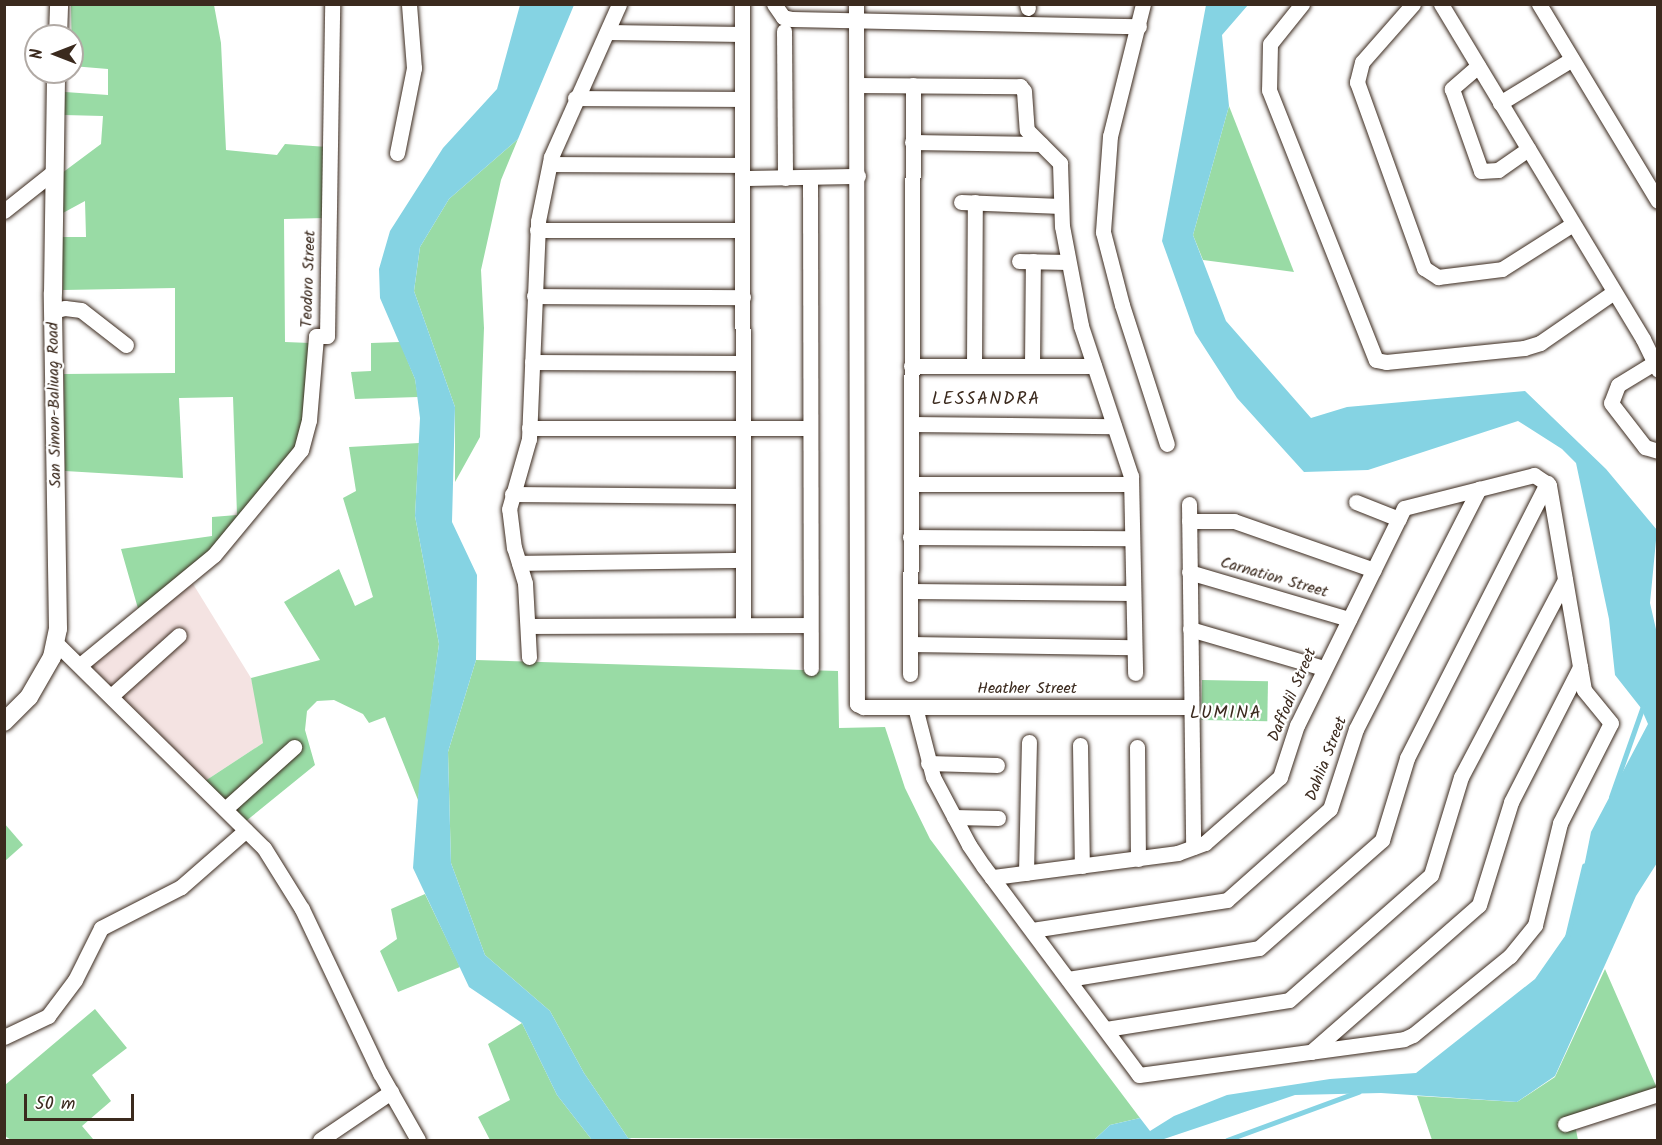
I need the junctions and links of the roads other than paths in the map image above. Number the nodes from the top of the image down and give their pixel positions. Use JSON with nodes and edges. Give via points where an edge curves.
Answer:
{"nodes":[{"id":1,"x":59,"y":4,"type":"edge"},
{"id":2,"x":332,"y":4,"type":"edge"},
{"id":3,"x":409,"y":4,"type":"edge"},
{"id":4,"x":619,"y":4,"type":"edge"},
{"id":5,"x":742,"y":4,"type":"edge"},
{"id":6,"x":774,"y":4,"type":"edge"},
{"id":7,"x":868,"y":4,"type":"edge"},
{"id":8,"x":1143,"y":4,"type":"edge"},
{"id":9,"x":1302,"y":4,"type":"edge"},
{"id":10,"x":1413,"y":4,"type":"edge"},
{"id":11,"x":1441,"y":4,"type":"edge"},
{"id":12,"x":1539,"y":4,"type":"edge"},
{"id":13,"x":857,"y":12,"type":"edge"},
{"id":14,"x":58,"y":24,"type":"edge"},
{"id":15,"x":1139,"y":26,"type":"junction"},
{"id":16,"x":784,"y":31,"type":"dead end"},
{"id":17,"x":607,"y":32,"type":"junction"},
{"id":18,"x":742,"y":34,"type":"junction"},
{"id":19,"x":1572,"y":59,"type":"junction"},
{"id":20,"x":1478,"y":66,"type":"junction"},
{"id":21,"x":56,"y":84,"type":"edge"},
{"id":22,"x":857,"y":85,"type":"junction"},
{"id":23,"x":913,"y":85,"type":"junction"},
{"id":24,"x":575,"y":98,"type":"junction"},
{"id":25,"x":742,"y":99,"type":"junction"},
{"id":26,"x":1500,"y":103,"type":"junction"},
{"id":27,"x":912,"y":142,"type":"junction"},
{"id":28,"x":1041,"y":144,"type":"junction"},
{"id":29,"x":1528,"y":149,"type":"junction"},
{"id":30,"x":397,"y":153,"type":"dead end"},
{"id":31,"x":550,"y":164,"type":"junction"},
{"id":32,"x":53,"y":172,"type":"junction"},
{"id":33,"x":742,"y":172,"type":"junction"},
{"id":34,"x":858,"y":176,"type":"junction"},
{"id":35,"x":810,"y":177,"type":"junction"},
{"id":36,"x":785,"y":178,"type":"junction"},
{"id":37,"x":1658,"y":201,"type":"edge"},
{"id":38,"x":1061,"y":206,"type":"junction"},
{"id":39,"x":4,"y":211,"type":"edge"},
{"id":40,"x":1573,"y":224,"type":"junction"},
{"id":41,"x":537,"y":230,"type":"junction"},
{"id":42,"x":742,"y":230,"type":"junction"},
{"id":43,"x":1068,"y":262,"type":"junction"},
{"id":44,"x":1614,"y":292,"type":"junction"},
{"id":45,"x":534,"y":296,"type":"junction"},
{"id":46,"x":743,"y":297,"type":"junction"},
{"id":47,"x":53,"y":311,"type":"junction"},
{"id":48,"x":126,"y":345,"type":"dead end"},
{"id":49,"x":532,"y":362,"type":"junction"},
{"id":50,"x":743,"y":363,"type":"junction"},
{"id":51,"x":911,"y":366,"type":"junction"},
{"id":52,"x":974,"y":366,"type":"junction"},
{"id":53,"x":1032,"y":366,"type":"junction"},
{"id":54,"x":1094,"y":366,"type":"junction"},
{"id":55,"x":1656,"y":367,"type":"edge"},
{"id":56,"x":911,"y":424,"type":"junction"},
{"id":57,"x":1114,"y":426,"type":"junction"},
{"id":58,"x":529,"y":428,"type":"junction"},
{"id":59,"x":743,"y":428,"type":"junction"},
{"id":60,"x":809,"y":428,"type":"junction"},
{"id":61,"x":1167,"y":444,"type":"dead end"},
{"id":62,"x":1658,"y":452,"type":"edge"},
{"id":63,"x":1547,"y":483,"type":"junction"},
{"id":64,"x":911,"y":484,"type":"junction"},
{"id":65,"x":1131,"y":484,"type":"junction"},
{"id":66,"x":1479,"y":489,"type":"junction"},
{"id":67,"x":512,"y":494,"type":"junction"},
{"id":68,"x":743,"y":496,"type":"junction"},
{"id":69,"x":1356,"y":502,"type":"dead end"},
{"id":70,"x":1188,"y":504,"type":"dead end"},
{"id":71,"x":1401,"y":514,"type":"junction"},
{"id":72,"x":1189,"y":521,"type":"junction"},
{"id":73,"x":910,"y":537,"type":"junction"},
{"id":74,"x":1132,"y":538,"type":"junction"},
{"id":75,"x":743,"y":560,"type":"junction"},
{"id":76,"x":519,"y":563,"type":"junction"},
{"id":77,"x":1374,"y":570,"type":"junction"},
{"id":78,"x":1190,"y":572,"type":"junction"},
{"id":79,"x":1565,"y":580,"type":"junction"},
{"id":80,"x":910,"y":591,"type":"junction"},
{"id":81,"x":1133,"y":593,"type":"junction"},
{"id":82,"x":1349,"y":619,"type":"junction"},
{"id":83,"x":529,"y":626,"type":"junction"},
{"id":84,"x":743,"y":626,"type":"junction"},
{"id":85,"x":810,"y":626,"type":"junction"},
{"id":86,"x":1190,"y":629,"type":"junction"},
{"id":87,"x":179,"y":635,"type":"dead end"},
{"id":88,"x":56,"y":642,"type":"junction"},
{"id":89,"x":910,"y":644,"type":"junction"},
{"id":90,"x":1134,"y":646,"type":"junction"},
{"id":91,"x":529,"y":657,"type":"dead end"},
{"id":92,"x":80,"y":665,"type":"junction"},
{"id":93,"x":1580,"y":667,"type":"junction"},
{"id":94,"x":811,"y":668,"type":"dead end"},
{"id":95,"x":1323,"y":668,"type":"junction"},
{"id":96,"x":1135,"y":673,"type":"dead end"},
{"id":97,"x":910,"y":674,"type":"dead end"},
{"id":98,"x":111,"y":696,"type":"junction"},
{"id":99,"x":915,"y":707,"type":"junction"},
{"id":100,"x":1191,"y":707,"type":"junction"},
{"id":101,"x":4,"y":722,"type":"edge"},
{"id":102,"x":1029,"y":742,"type":"dead end"},
{"id":103,"x":1080,"y":745,"type":"dead end"},
{"id":104,"x":294,"y":747,"type":"dead end"},
{"id":105,"x":1137,"y":747,"type":"dead end"},
{"id":106,"x":928,"y":763,"type":"junction"},
{"id":107,"x":997,"y":765,"type":"dead end"},
{"id":108,"x":225,"y":809,"type":"junction"},
{"id":109,"x":954,"y":817,"type":"junction"},
{"id":110,"x":998,"y":818,"type":"dead end"},
{"id":111,"x":246,"y":830,"type":"junction"},
{"id":112,"x":1193,"y":847,"type":"junction"},
{"id":113,"x":1138,"y":859,"type":"junction"},
{"id":114,"x":1082,"y":866,"type":"junction"},
{"id":115,"x":1026,"y":873,"type":"junction"},
{"id":116,"x":992,"y":877,"type":"junction"},
{"id":117,"x":1032,"y":930,"type":"junction"},
{"id":118,"x":1068,"y":979,"type":"junction"},
{"id":119,"x":1106,"y":1029,"type":"junction"},
{"id":120,"x":4,"y":1037,"type":"edge"},
{"id":121,"x":1311,"y":1052,"type":"junction"},
{"id":122,"x":391,"y":1092,"type":"junction"},
{"id":123,"x":1658,"y":1094,"type":"edge"},
{"id":124,"x":1565,"y":1124,"type":"dead end"},
{"id":125,"x":320,"y":1140,"type":"edge"},
{"id":126,"x":418,"y":1140,"type":"edge"}],
"edges":[{"from":1,"to":14,"type":"main road"},
{"from":2,"to":92,"type":"street","name":"Teodoro Street","via":[[327,336],[316,336],[309,420],[302,450],[214,555]]},
{"from":3,"to":30,"type":"street","via":[[414,68]]},
{"from":4,"to":17,"type":"street"},
{"from":5,"to":18,"type":"street"},
{"from":6,"to":13,"type":"street","via":[[783,17],[792,19]]},
{"from":7,"to":13,"type":"street"},
{"from":8,"to":15,"type":"street"},
{"from":9,"to":44,"type":"street","via":[[1270,44],[1269,90],[1376,360],[1386,363],[1524,348],[1540,343]]},
{"from":10,"to":40,"type":"street","via":[[1362,62],[1357,82],[1424,268],[1438,277],[1502,269]]},
{"from":11,"to":20,"type":"street"},
{"from":12,"to":19,"type":"street"},
{"from":13,"to":15,"type":"street"},
{"from":13,"to":22,"type":"street"},
{"from":15,"to":61,"type":"street","via":[[1112,128],[1103,232]]},
{"from":16,"to":36,"type":"street"},
{"from":17,"to":18,"type":"street"},
{"from":17,"to":24,"type":"street"},
{"from":18,"to":25,"type":"street"},
{"from":19,"to":26,"type":"street"},
{"from":19,"to":37,"type":"street"},
{"from":20,"to":26,"type":"street"},
{"from":20,"to":29,"type":"street","via":[[1452,89],[1481,171],[1498,170]]},
{"from":21,"to":32,"type":"main road","name":"San Simon-Baliuag Road"},
{"from":22,"to":23,"type":"street"},
{"from":22,"to":34,"type":"street"},
{"from":23,"to":27,"type":"street"},
{"from":23,"to":28,"type":"street","via":[[1020,86],[1024,91],[1027,130]]},
{"from":24,"to":25,"type":"street"},
{"from":24,"to":31,"type":"street"},
{"from":25,"to":33,"type":"street"},
{"from":26,"to":29,"type":"street"},
{"from":27,"to":28,"type":"street"},
{"from":27,"to":51,"type":"street"},
{"from":28,"to":38,"type":"street","via":[[1060,163]]},
{"from":29,"to":40,"type":"street"},
{"from":31,"to":33,"type":"street"},
{"from":31,"to":41,"type":"street"},
{"from":32,"to":39,"type":"street"},
{"from":32,"to":47,"type":"main road","name":"San Simon-Baliuag Road"},
{"from":33,"to":36,"type":"street"},
{"from":33,"to":42,"type":"street"},
{"from":34,"to":35,"type":"street"},
{"from":34,"to":99,"type":"street","name":"Heather Street","via":[[856,698],[863,707]]},
{"from":35,"to":36,"type":"street"},
{"from":35,"to":60,"type":"street"},
{"from":38,"to":43,"type":"street"},
{"from":38,"to":52,"type":"street","via":[[968,202]]},
{"from":40,"to":44,"type":"street"},
{"from":41,"to":42,"type":"street"},
{"from":41,"to":45,"type":"street"},
{"from":42,"to":46,"type":"street"},
{"from":43,"to":53,"type":"street","via":[[1026,261]]},
{"from":43,"to":54,"type":"street"},
{"from":44,"to":55,"type":"street"},
{"from":45,"to":46,"type":"street"},
{"from":45,"to":49,"type":"street"},
{"from":46,"to":50,"type":"street"},
{"from":47,"to":48,"type":"street","via":[[81,310]]},
{"from":47,"to":88,"type":"main road","name":"San Simon-Baliuag Road"},
{"from":49,"to":50,"type":"street"},
{"from":49,"to":58,"type":"street"},
{"from":50,"to":59,"type":"street"},
{"from":51,"to":52,"type":"street"},
{"from":51,"to":56,"type":"street"},
{"from":52,"to":53,"type":"street"},
{"from":53,"to":54,"type":"street"},
{"from":54,"to":57,"type":"street"},
{"from":55,"to":62,"type":"street","via":[[1618,386],[1611,404],[1645,447]]},
{"from":56,"to":57,"type":"street"},
{"from":56,"to":64,"type":"street"},
{"from":57,"to":65,"type":"street"},
{"from":58,"to":59,"type":"street"},
{"from":58,"to":67,"type":"street"},
{"from":59,"to":60,"type":"street"},
{"from":59,"to":68,"type":"street"},
{"from":60,"to":85,"type":"street"},
{"from":63,"to":66,"type":"street","via":[[1534,475]]},
{"from":63,"to":79,"type":"street"},
{"from":63,"to":118,"type":"street","via":[[1407,758],[1382,840],[1259,948]]},
{"from":64,"to":65,"type":"street"},
{"from":64,"to":73,"type":"street"},
{"from":65,"to":74,"type":"street"},
{"from":66,"to":71,"type":"street"},
{"from":66,"to":117,"type":"street","name":"Dahlia Street","via":[[1356,729],[1330,809],[1227,900]]},
{"from":67,"to":68,"type":"street"},
{"from":67,"to":76,"type":"street","via":[[509,509]]},
{"from":68,"to":75,"type":"street"},
{"from":69,"to":71,"type":"street"},
{"from":70,"to":72,"type":"street"},
{"from":71,"to":77,"type":"street","name":"Daffodil Street"},
{"from":72,"to":77,"type":"street","via":[[1234,521]]},
{"from":72,"to":78,"type":"street"},
{"from":73,"to":74,"type":"street"},
{"from":73,"to":80,"type":"street"},
{"from":74,"to":81,"type":"street"},
{"from":75,"to":76,"type":"street"},
{"from":75,"to":84,"type":"street"},
{"from":76,"to":83,"type":"street"},
{"from":77,"to":82,"type":"street","name":"Daffodil Street"},
{"from":78,"to":82,"type":"street","name":"Carnation Street"},
{"from":78,"to":86,"type":"street"},
{"from":79,"to":93,"type":"street"},
{"from":79,"to":119,"type":"street","via":[[1461,777],[1431,875],[1289,1000]]},
{"from":80,"to":81,"type":"street"},
{"from":80,"to":89,"type":"street"},
{"from":81,"to":90,"type":"street"},
{"from":82,"to":95,"type":"street","name":"Daffodil Street"},
{"from":83,"to":84,"type":"street"},
{"from":83,"to":91,"type":"street"},
{"from":84,"to":85,"type":"street"},
{"from":85,"to":94,"type":"street"},
{"from":86,"to":95,"type":"street"},
{"from":86,"to":100,"type":"street"},
{"from":87,"to":98,"type":"street"},
{"from":88,"to":92,"type":"street"},
{"from":88,"to":101,"type":"main road","name":"San Simon-Baliuag Road","via":[[29,698]]},
{"from":89,"to":90,"type":"street"},
{"from":89,"to":97,"type":"street"},
{"from":90,"to":96,"type":"street"},
{"from":92,"to":98,"type":"street"},
{"from":93,"to":121,"type":"street","via":[[1511,802],[1479,905]]},
{"from":93,"to":121,"type":"street","via":[[1584,690],[1611,723],[1560,823],[1534,925],[1510,956],[1413,1035]]},
{"from":95,"to":112,"type":"street","name":"Daffodil Street","via":[[1297,725],[1280,777],[1205,843]]},
{"from":98,"to":108,"type":"street"},
{"from":99,"to":100,"type":"street","name":"Heather Street"},
{"from":99,"to":106,"type":"street"},
{"from":100,"to":112,"type":"street"},
{"from":102,"to":115,"type":"street"},
{"from":103,"to":114,"type":"street"},
{"from":104,"to":108,"type":"street"},
{"from":105,"to":113,"type":"street"},
{"from":106,"to":107,"type":"street"},
{"from":106,"to":109,"type":"street"},
{"from":108,"to":111,"type":"street"},
{"from":109,"to":110,"type":"street"},
{"from":109,"to":116,"type":"street"},
{"from":111,"to":120,"type":"street","via":[[181,887],[101,928],[75,980],[48,1016]]},
{"from":111,"to":122,"type":"street","via":[[264,848],[302,909]]},
{"from":112,"to":113,"type":"street","name":"Daffodil Street"},
{"from":113,"to":114,"type":"street","name":"Daffodil Street"},
{"from":114,"to":115,"type":"street","name":"Daffodil Street"},
{"from":115,"to":116,"type":"street","name":"Daffodil Street"},
{"from":116,"to":117,"type":"street"},
{"from":117,"to":118,"type":"street"},
{"from":118,"to":119,"type":"street"},
{"from":119,"to":121,"type":"street","via":[[1139,1075]]},
{"from":122,"to":125,"type":"street"},
{"from":122,"to":126,"type":"street"},
{"from":123,"to":124,"type":"street"}]}
